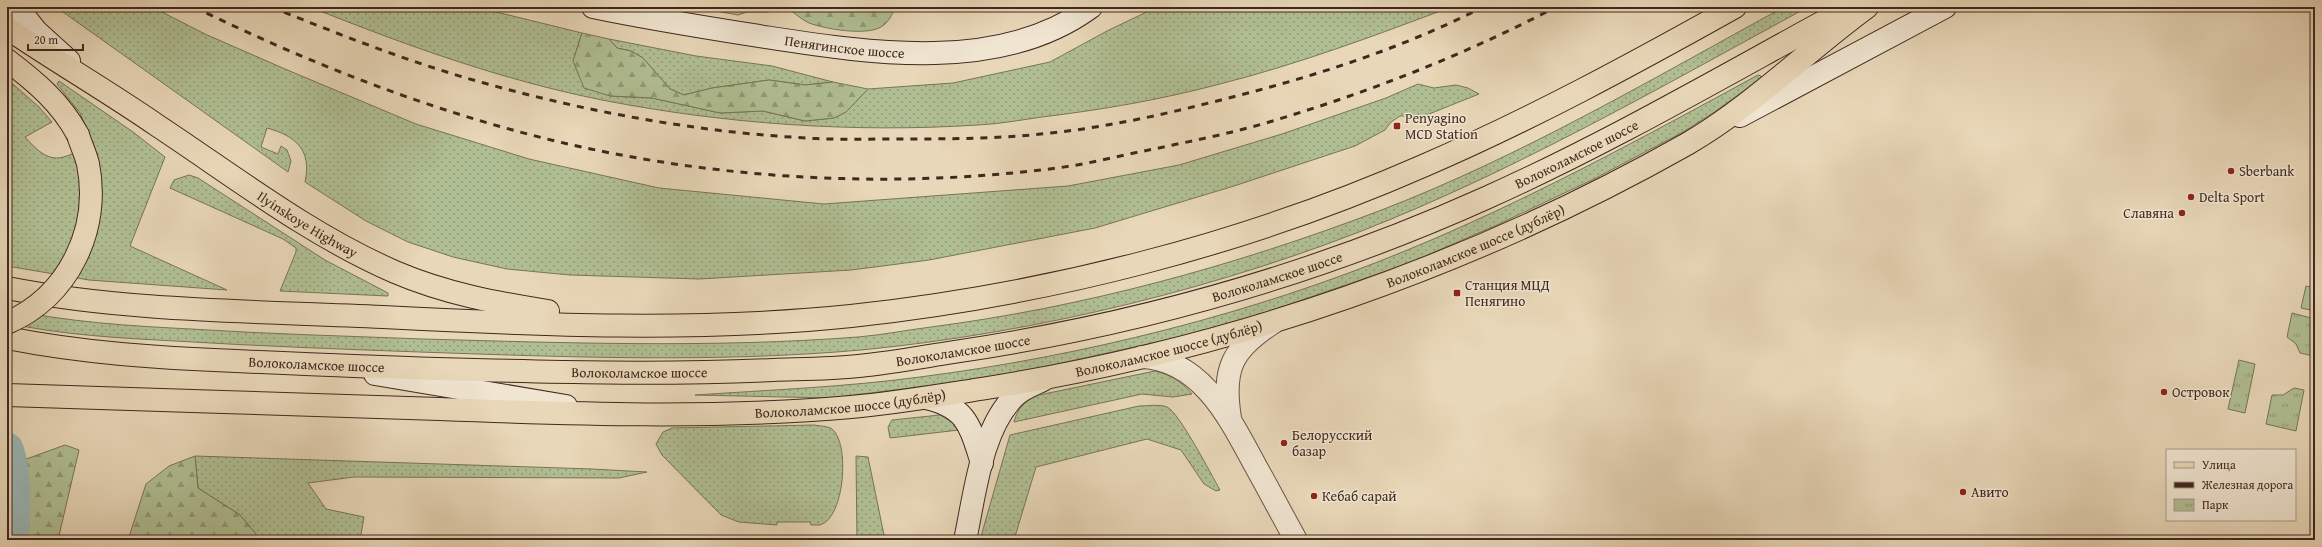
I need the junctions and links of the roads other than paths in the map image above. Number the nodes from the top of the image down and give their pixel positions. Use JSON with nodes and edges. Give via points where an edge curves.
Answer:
{"nodes":[{"id":1,"x":17,"y":7,"type":"edge"},
{"id":2,"x":593,"y":7,"type":"edge"},
{"id":3,"x":1091,"y":7,"type":"edge"},
{"id":4,"x":1735,"y":7,"type":"edge"},
{"id":5,"x":1851,"y":7,"type":"edge"},
{"id":6,"x":1867,"y":7,"type":"edge"},
{"id":7,"x":1945,"y":7,"type":"edge"},
{"id":8,"x":7,"y":10,"type":"edge"},
{"id":9,"x":7,"y":28,"type":"edge"},
{"id":10,"x":37,"y":32,"type":"junction"},
{"id":11,"x":7,"y":60,"type":"edge"},
{"id":12,"x":108,"y":92,"type":"junction"},
{"id":13,"x":1691,"y":142,"type":"junction"},
{"id":14,"x":7,"y":288,"type":"edge"},
{"id":15,"x":1280,"y":318,"type":"junction"},
{"id":16,"x":7,"y":323,"type":"edge"},
{"id":17,"x":647,"y":326,"type":"junction"},
{"id":18,"x":7,"y":338,"type":"edge"},
{"id":19,"x":1142,"y":357,"type":"junction"},
{"id":20,"x":322,"y":365,"type":"junction"},
{"id":21,"x":1044,"y":379,"type":"junction"},
{"id":22,"x":7,"y":395,"type":"edge"},
{"id":23,"x":926,"y":398,"type":"junction"},
{"id":24,"x":611,"y":414,"type":"junction"},
{"id":25,"x":1230,"y":419,"type":"junction"},
{"id":26,"x":982,"y":463,"type":"junction"},
{"id":27,"x":965,"y":540,"type":"edge"},
{"id":28,"x":1296,"y":540,"type":"edge"}],
"edges":[{"from":1,"to":10,"type":"main road"},
{"from":2,"to":3,"type":"main road","name":"Пенягинское шоссе","via":[[663,21],[824,46],[908,53],[961,51],[1009,44],[1054,29]]},
{"from":4,"to":17,"type":"main road","via":[[1534,115],[1421,167],[1280,221],[1188,250],[1011,292],[851,316],[750,323]]},
{"from":5,"to":20,"type":"main road","name":"Волоколамское шоссе","via":[[1581,152],[1485,199],[1301,270],[1182,306],[1095,327],[860,366],[724,372],[581,373]]},
{"from":6,"to":13,"type":"main road","name":"Волоколамское шоссе (дублёр)","via":[[1730,116]]},
{"from":7,"to":13,"type":"main road"},
{"from":8,"to":10,"type":"main road"},
{"from":9,"to":12,"type":"main road","name":"Ilyinskoye Highway"},
{"from":10,"to":12,"type":"main road"},
{"from":11,"to":16,"type":"main road","bridge":true,"via":[[55,100],[69,119],[78,135],[88,164],[91,190],[90,214],[84,242],[72,266],[58,285],[36,305]]},
{"from":12,"to":17,"type":"main road","name":"Ilyinskoye Highway","via":[[291,215],[345,248],[396,272],[447,291],[505,305]]},
{"from":13,"to":15,"type":"main road","name":"Волоколамское шоссе (дублёр)","via":[[1609,185],[1438,264],[1375,288]]},
{"from":14,"to":17,"type":"main road","via":[[44,295],[178,307],[435,320]]},
{"from":15,"to":19,"type":"main road","name":"Волоколамское шоссе (дублёр)"},
{"from":15,"to":25,"type":"main road","via":[[1260,331],[1235,356],[1227,379]]},
{"from":18,"to":20,"type":"main road","name":"Волоколамское шоссе","via":[[78,350],[152,357]]},
{"from":19,"to":21,"type":"main road","name":"Волоколамское шоссе (дублёр)"},
{"from":19,"to":25,"type":"main road","via":[[1165,360],[1182,368],[1205,386]]},
{"from":20,"to":24,"type":"main road"},
{"from":21,"to":23,"type":"main road","name":"Волоколамское шоссе (дублёр)"},
{"from":21,"to":26,"type":"main road","via":[[1017,394],[1006,406],[993,430]]},
{"from":22,"to":24,"type":"main road"},
{"from":23,"to":24,"type":"main road","name":"Волоколамское шоссе (дублёр)","via":[[835,408],[738,413]]},
{"from":23,"to":26,"type":"main road","via":[[945,402],[960,413],[972,430]]},
{"from":25,"to":28,"type":"main road"},
{"from":26,"to":27,"type":"main road"}]}
